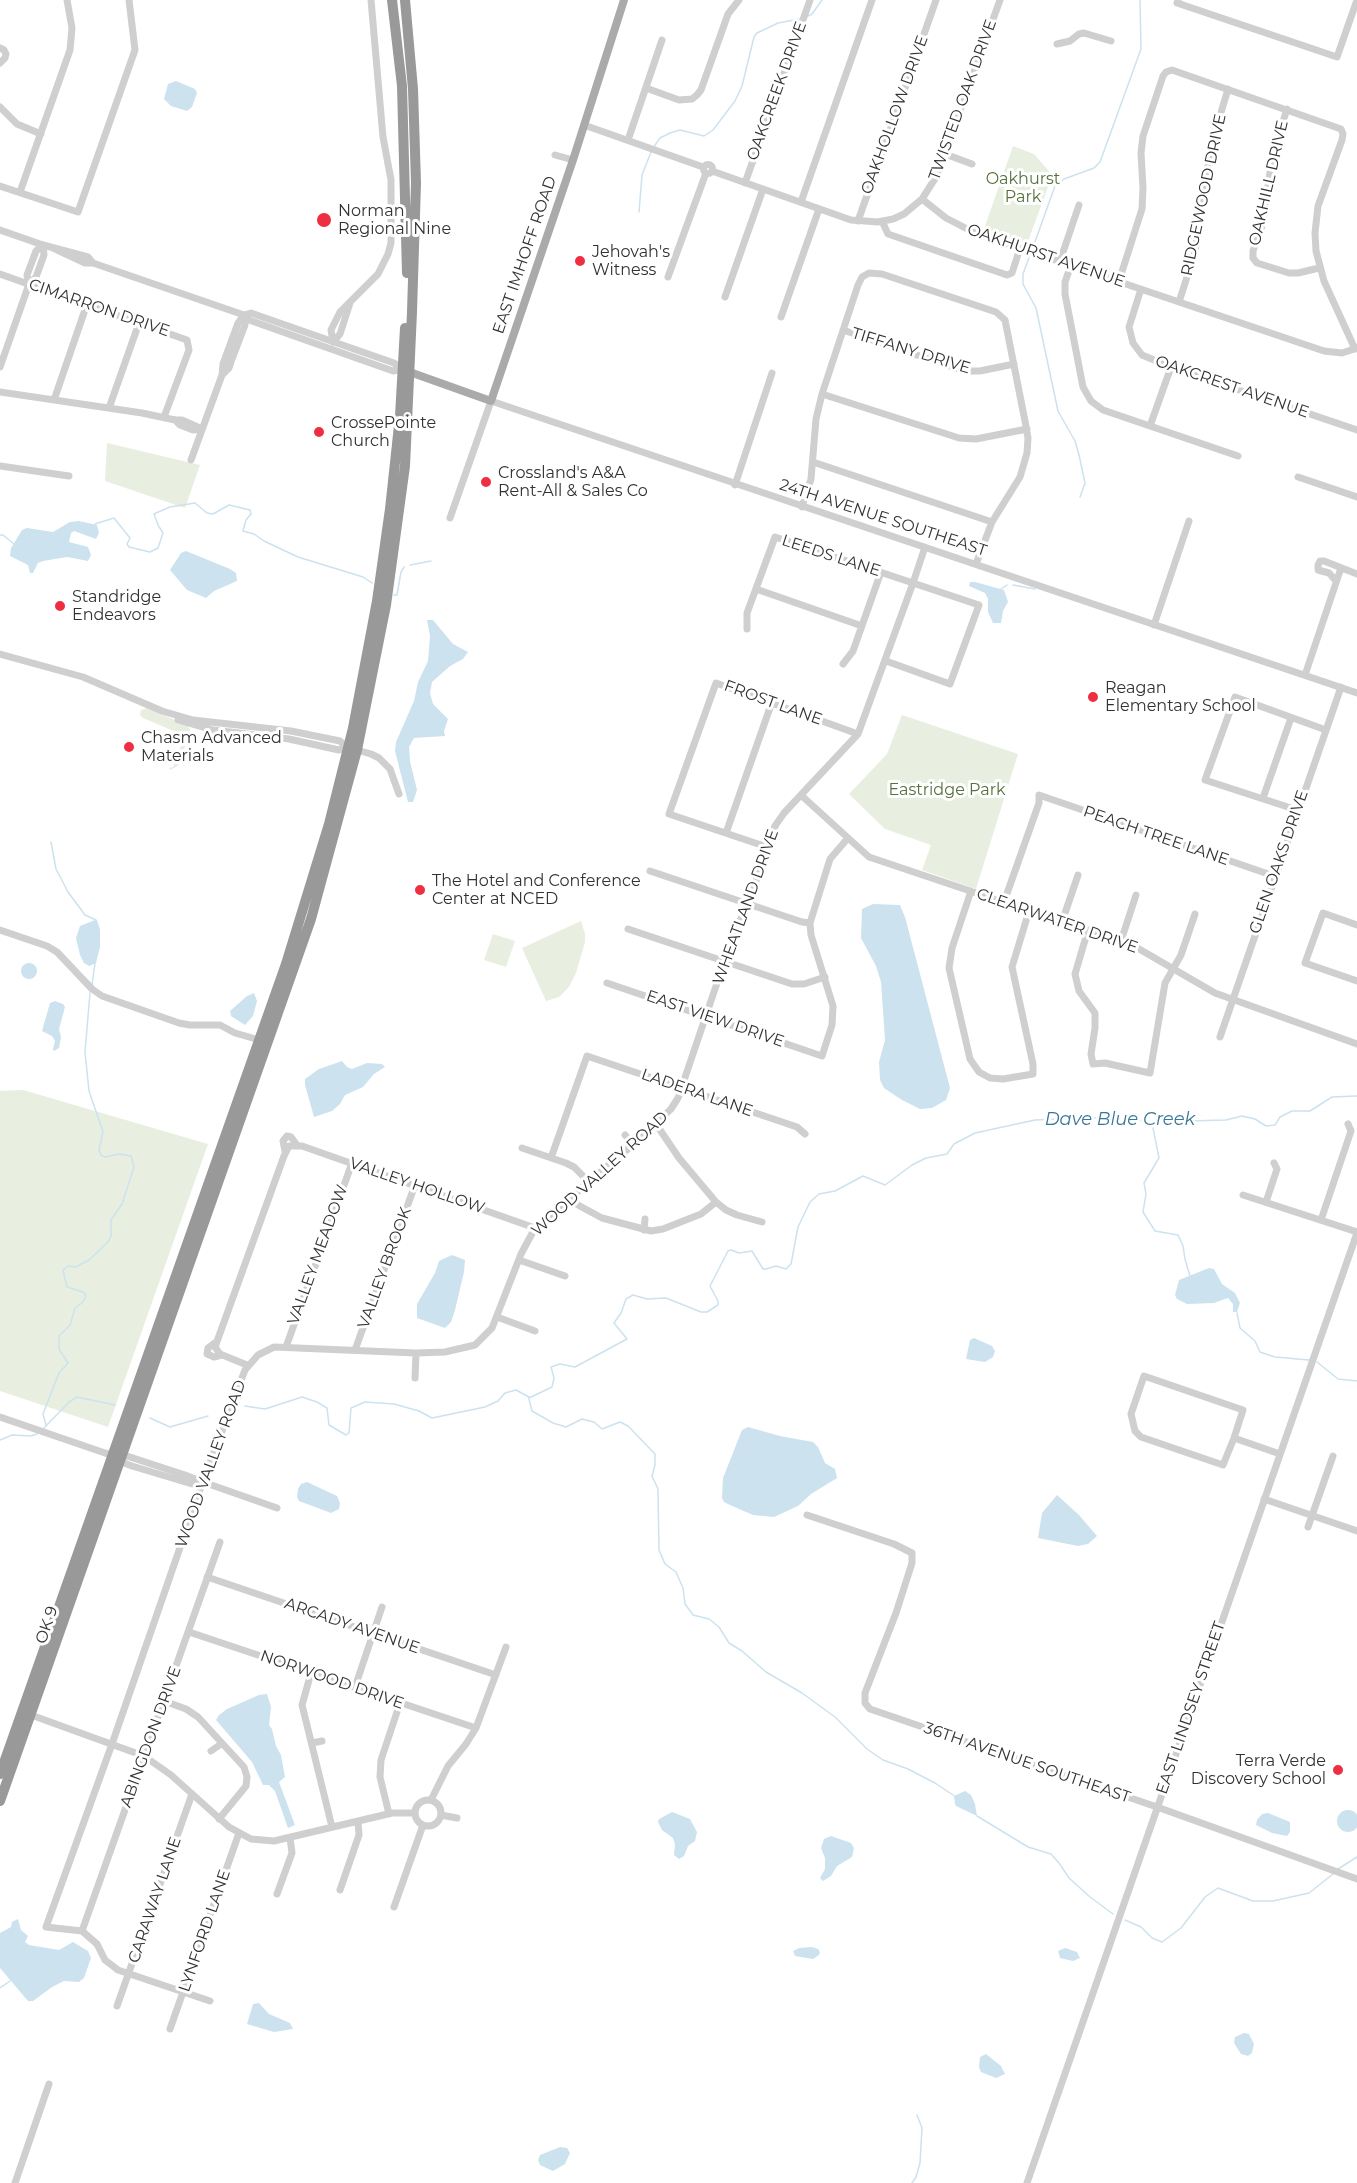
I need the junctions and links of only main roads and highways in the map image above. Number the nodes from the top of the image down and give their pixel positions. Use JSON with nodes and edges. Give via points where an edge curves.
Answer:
{"nodes":[{"id":1,"x":392,"y":0,"type":"edge"},
{"id":2,"x":405,"y":0,"type":"edge"},
{"id":3,"x":624,"y":0,"type":"edge"},
{"id":4,"x":405,"y":370,"type":"junction"},
{"id":5,"x":491,"y":401,"type":"joint"},
{"id":6,"x":117,"y":1456,"type":"junction"},
{"id":7,"x":0,"y":1774,"type":"edge"},
{"id":8,"x":0,"y":1802,"type":"edge"}],
"edges":[{"from":1,"to":4,"type":"highway","number":"OK 9","via":[[404,136]]},
{"from":2,"to":4,"type":"highway","number":"OK 9","via":[[416,183]]},
{"from":3,"to":5,"type":"main road","name":"EAST IMHOFF ROAD"},
{"from":4,"to":5,"type":"main road","name":"24TH AVENUE SOUTHEAST"},
{"from":4,"to":6,"type":"highway","number":"OK 9","via":[[382,566],[350,748],[264,1041]]},
{"from":6,"to":7,"type":"highway","name":"OK 9","number":"OK 9"},
{"from":6,"to":8,"type":"highway","name":"OK 9","number":"OK 9"}]}
